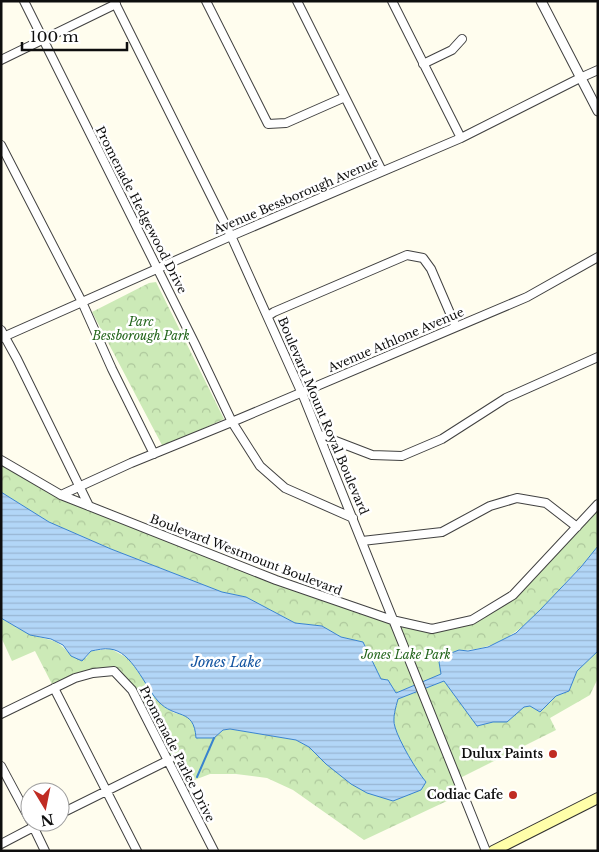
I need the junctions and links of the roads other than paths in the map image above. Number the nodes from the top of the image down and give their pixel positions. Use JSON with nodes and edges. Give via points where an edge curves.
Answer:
{"nodes":[{"id":1,"x":24,"y":1,"type":"edge"},
{"id":2,"x":206,"y":1,"type":"edge"},
{"id":3,"x":297,"y":1,"type":"edge"},
{"id":4,"x":392,"y":1,"type":"edge"},
{"id":5,"x":541,"y":1,"type":"edge"},
{"id":6,"x":115,"y":3,"type":"edge"},
{"id":7,"x":462,"y":39,"type":"dead end"},
{"id":8,"x":42,"y":40,"type":"junction"},
{"id":9,"x":1,"y":60,"type":"edge"},
{"id":10,"x":423,"y":64,"type":"junction"},
{"id":11,"x":598,"y":70,"type":"edge"},
{"id":12,"x":580,"y":78,"type":"junction"},
{"id":13,"x":345,"y":97,"type":"junction"},
{"id":14,"x":598,"y":111,"type":"edge"},
{"id":15,"x":461,"y":138,"type":"junction"},
{"id":16,"x":1,"y":145,"type":"edge"},
{"id":17,"x":382,"y":171,"type":"junction"},
{"id":18,"x":231,"y":236,"type":"junction"},
{"id":19,"x":598,"y":257,"type":"edge"},
{"id":20,"x":158,"y":268,"type":"junction"},
{"id":21,"x":82,"y":302,"type":"junction"},
{"id":22,"x":268,"y":316,"type":"junction"},
{"id":23,"x":456,"y":327,"type":"junction"},
{"id":24,"x":2,"y":335,"type":"edge"},
{"id":25,"x":598,"y":357,"type":"edge"},
{"id":26,"x":302,"y":392,"type":"junction"},
{"id":27,"x":232,"y":422,"type":"junction"},
{"id":28,"x":320,"y":435,"type":"junction"},
{"id":29,"x":154,"y":454,"type":"junction"},
{"id":30,"x":1,"y":460,"type":"edge"},
{"id":31,"x":79,"y":486,"type":"junction"},
{"id":32,"x":61,"y":495,"type":"junction"},
{"id":33,"x":598,"y":504,"type":"edge"},
{"id":34,"x":89,"y":506,"type":"junction"},
{"id":35,"x":352,"y":518,"type":"junction"},
{"id":36,"x":577,"y":527,"type":"junction"},
{"id":37,"x":362,"y":540,"type":"junction"},
{"id":38,"x":392,"y":620,"type":"junction"},
{"id":39,"x":54,"y":688,"type":"junction"},
{"id":40,"x":1,"y":714,"type":"edge"},
{"id":41,"x":169,"y":760,"type":"junction"},
{"id":42,"x":1,"y":766,"type":"edge"},
{"id":43,"x":106,"y":791,"type":"junction"},
{"id":44,"x":598,"y":798,"type":"edge"},
{"id":45,"x":20,"y":802,"type":"edge"},
{"id":46,"x":70,"y":809,"type":"edge"},
{"id":47,"x":20,"y":831,"type":"edge"},
{"id":48,"x":36,"y":832,"type":"edge"},
{"id":49,"x":1,"y":844,"type":"edge"},
{"id":50,"x":45,"y":851,"type":"edge"},
{"id":51,"x":137,"y":851,"type":"edge"},
{"id":52,"x":214,"y":851,"type":"edge"},
{"id":53,"x":486,"y":851,"type":"edge"},
{"id":54,"x":493,"y":851,"type":"edge"}],
"edges":[{"from":1,"to":8,"type":"street","name":"Promenade Hedgewood Drive"},
{"from":2,"to":13,"type":"street","via":[[268,124],[286,124]]},
{"from":3,"to":13,"type":"street"},
{"from":4,"to":10,"type":"street"},
{"from":5,"to":12,"type":"street"},
{"from":6,"to":8,"type":"street"},
{"from":6,"to":18,"type":"street","name":"Boulevard Mount Royal Boulevard"},
{"from":7,"to":10,"type":"street","via":[[452,50]]},
{"from":8,"to":9,"type":"street"},
{"from":8,"to":20,"type":"street","name":"Promenade Hedgewood Drive"},
{"from":10,"to":15,"type":"street"},
{"from":11,"to":12,"type":"street","name":"Avenue Bessborough Avenue"},
{"from":12,"to":14,"type":"street"},
{"from":12,"to":15,"type":"street","name":"Avenue Bessborough Avenue"},
{"from":13,"to":17,"type":"street"},
{"from":15,"to":17,"type":"street","name":"Avenue Bessborough Avenue"},
{"from":16,"to":21,"type":"street"},
{"from":17,"to":18,"type":"street","name":"Avenue Bessborough Avenue"},
{"from":18,"to":20,"type":"street","name":"Avenue Bessborough Avenue"},
{"from":18,"to":22,"type":"street","name":"Boulevard Mount Royal Boulevard"},
{"from":19,"to":23,"type":"street","name":"Avenue Athlone Avenue","via":[[528,296]]},
{"from":20,"to":21,"type":"street","name":"Avenue Bessborough Avenue"},
{"from":20,"to":27,"type":"street","name":"Promenade Hedgewood Drive"},
{"from":21,"to":24,"type":"street","name":"Avenue Bessborough Avenue"},
{"from":21,"to":29,"type":"street"},
{"from":22,"to":23,"type":"street","via":[[407,255],[423,258],[431,269]]},
{"from":22,"to":26,"type":"street","name":"Boulevard Mount Royal Boulevard"},
{"from":23,"to":26,"type":"street","name":"Avenue Athlone Avenue"},
{"from":24,"to":31,"type":"street"},
{"from":25,"to":28,"type":"street","via":[[506,398],[442,438],[402,456],[372,455]]},
{"from":26,"to":27,"type":"street","name":"Avenue Athlone Avenue"},
{"from":26,"to":28,"type":"street","name":"Boulevard Mount Royal Boulevard"},
{"from":27,"to":29,"type":"street","name":"Avenue Athlone Avenue"},
{"from":27,"to":35,"type":"street","name":"Promenade Hedgewood Drive","via":[[260,466],[285,488]]},
{"from":28,"to":35,"type":"street","name":"Boulevard Mount Royal Boulevard"},
{"from":29,"to":31,"type":"street","name":"Avenue Athlone Avenue"},
{"from":30,"to":32,"type":"street","name":"Boulevard Westmount Boulevard"},
{"from":31,"to":32,"type":"street","name":"Avenue Athlone Avenue"},
{"from":31,"to":34,"type":"street"},
{"from":32,"to":34,"type":"street","name":"Boulevard Westmount Boulevard"},
{"from":33,"to":36,"type":"street","name":"Boulevard Westmount Boulevard"},
{"from":34,"to":38,"type":"street","name":"Boulevard Westmount Boulevard","via":[[276,580]]},
{"from":35,"to":37,"type":"street","name":"Boulevard Mount Royal Boulevard"},
{"from":36,"to":37,"type":"street","via":[[546,503],[518,498],[490,506],[442,532]]},
{"from":36,"to":38,"type":"street","name":"Boulevard Westmount Boulevard","via":[[513,595],[472,620],[432,629]]},
{"from":37,"to":38,"type":"street","name":"Boulevard Mount Royal Boulevard"},
{"from":38,"to":53,"type":"street","name":"Boulevard Mount Royal Boulevard"},
{"from":39,"to":40,"type":"street"},
{"from":39,"to":41,"type":"street","name":"Promenade Parlee Drive","via":[[75,678],[114,671],[132,690]]},
{"from":39,"to":43,"type":"street"},
{"from":41,"to":43,"type":"street"},
{"from":41,"to":52,"type":"street","name":"Promenade Parlee Drive"},
{"from":42,"to":45,"type":"street"},
{"from":43,"to":46,"type":"street"},
{"from":43,"to":51,"type":"street"},
{"from":44,"to":54,"type":"main road"},
{"from":47,"to":49,"type":"street"},
{"from":48,"to":50,"type":"street"}]}
